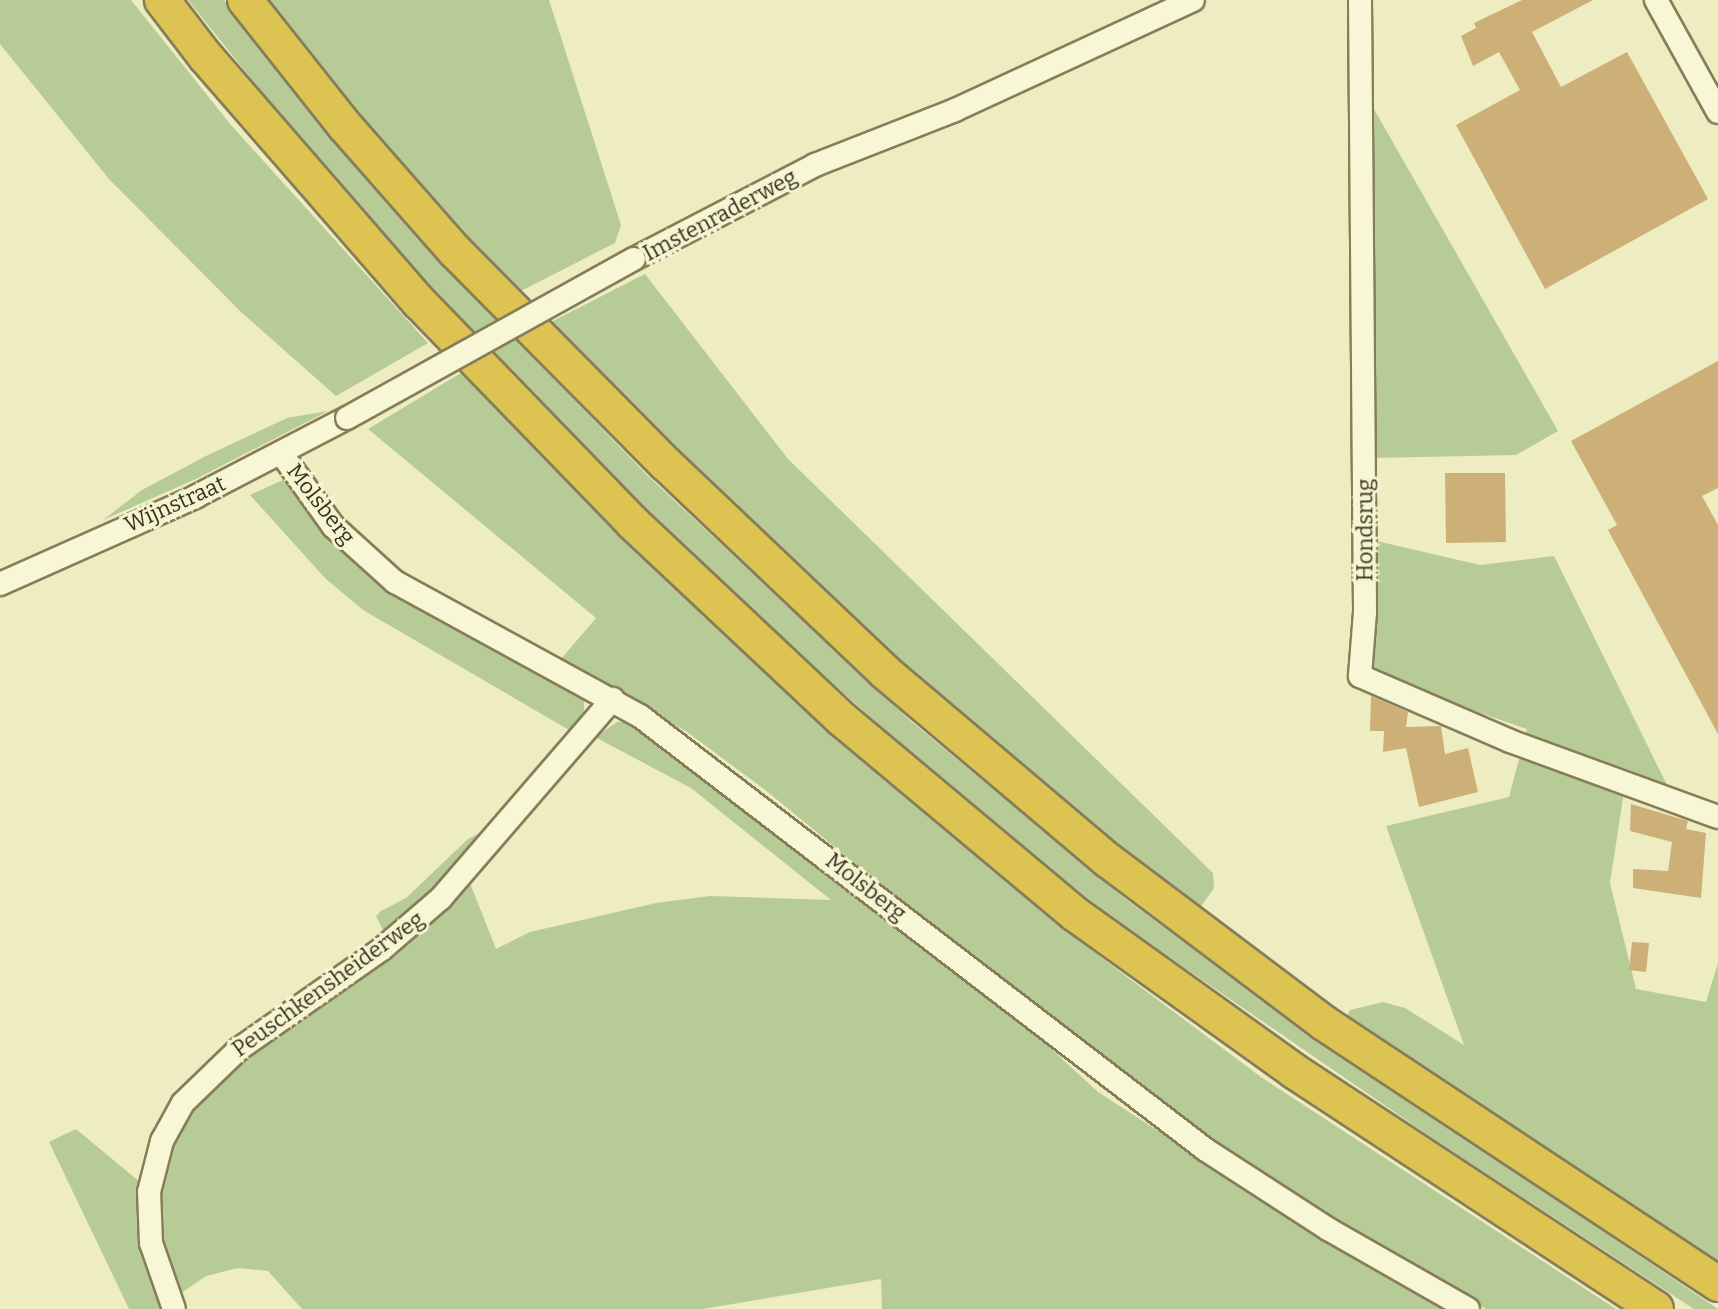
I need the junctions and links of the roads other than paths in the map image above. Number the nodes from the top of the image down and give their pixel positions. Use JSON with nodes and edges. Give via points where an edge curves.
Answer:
{"nodes":[{"id":1,"x":162,"y":0,"type":"edge"},
{"id":2,"x":245,"y":0,"type":"edge"},
{"id":3,"x":1166,"y":0,"type":"edge"},
{"id":4,"x":1193,"y":0,"type":"edge"},
{"id":5,"x":1360,"y":0,"type":"edge"},
{"id":6,"x":1656,"y":0,"type":"edge"},
{"id":7,"x":1107,"y":43,"type":"junction"},
{"id":8,"x":1718,"y":112,"type":"edge"},
{"id":9,"x":347,"y":418,"type":"joint"},
{"id":10,"x":281,"y":453,"type":"junction"},
{"id":11,"x":0,"y":584,"type":"edge"},
{"id":12,"x":613,"y":699,"type":"junction"},
{"id":13,"x":1718,"y":817,"type":"edge"},
{"id":14,"x":1718,"y":1284,"type":"edge"},
{"id":15,"x":174,"y":1309,"type":"edge"},
{"id":16,"x":1468,"y":1309,"type":"edge"},
{"id":17,"x":1656,"y":1309,"type":"edge"}],
"edges":[{"from":1,"to":17,"type":"highway","via":[[419,302],[632,522],[843,720],[1075,914],[1294,1071]]},
{"from":2,"to":14,"type":"highway","via":[[345,126],[455,251],[677,474],[885,672],[1109,861],[1324,1023]]},
{"from":3,"to":7,"type":"street","name":"Imstenraderweg"},
{"from":4,"to":7,"type":"street","name":"Imstenraderweg"},
{"from":5,"to":13,"type":"street","name":"Hondsrug","via":[[1365,598],[1360,676],[1510,741]]},
{"from":6,"to":8,"type":"street"},
{"from":7,"to":9,"type":"street","name":"Imstenraderweg","bridge":true,"via":[[815,165]]},
{"from":9,"to":10,"type":"street","name":"Wijnstraat"},
{"from":10,"to":11,"type":"street","name":"Wijnstraat"},
{"from":10,"to":12,"type":"street","name":"Molsberg","via":[[333,526],[395,582]]},
{"from":12,"to":15,"type":"street","name":"Peuschkensheiderweg","via":[[441,898],[382,949],[230,1056],[183,1103],[162,1141],[149,1192],[151,1243]]},
{"from":12,"to":16,"type":"street","name":"Molsberg","via":[[713,768],[1206,1150],[1328,1229]]}]}
